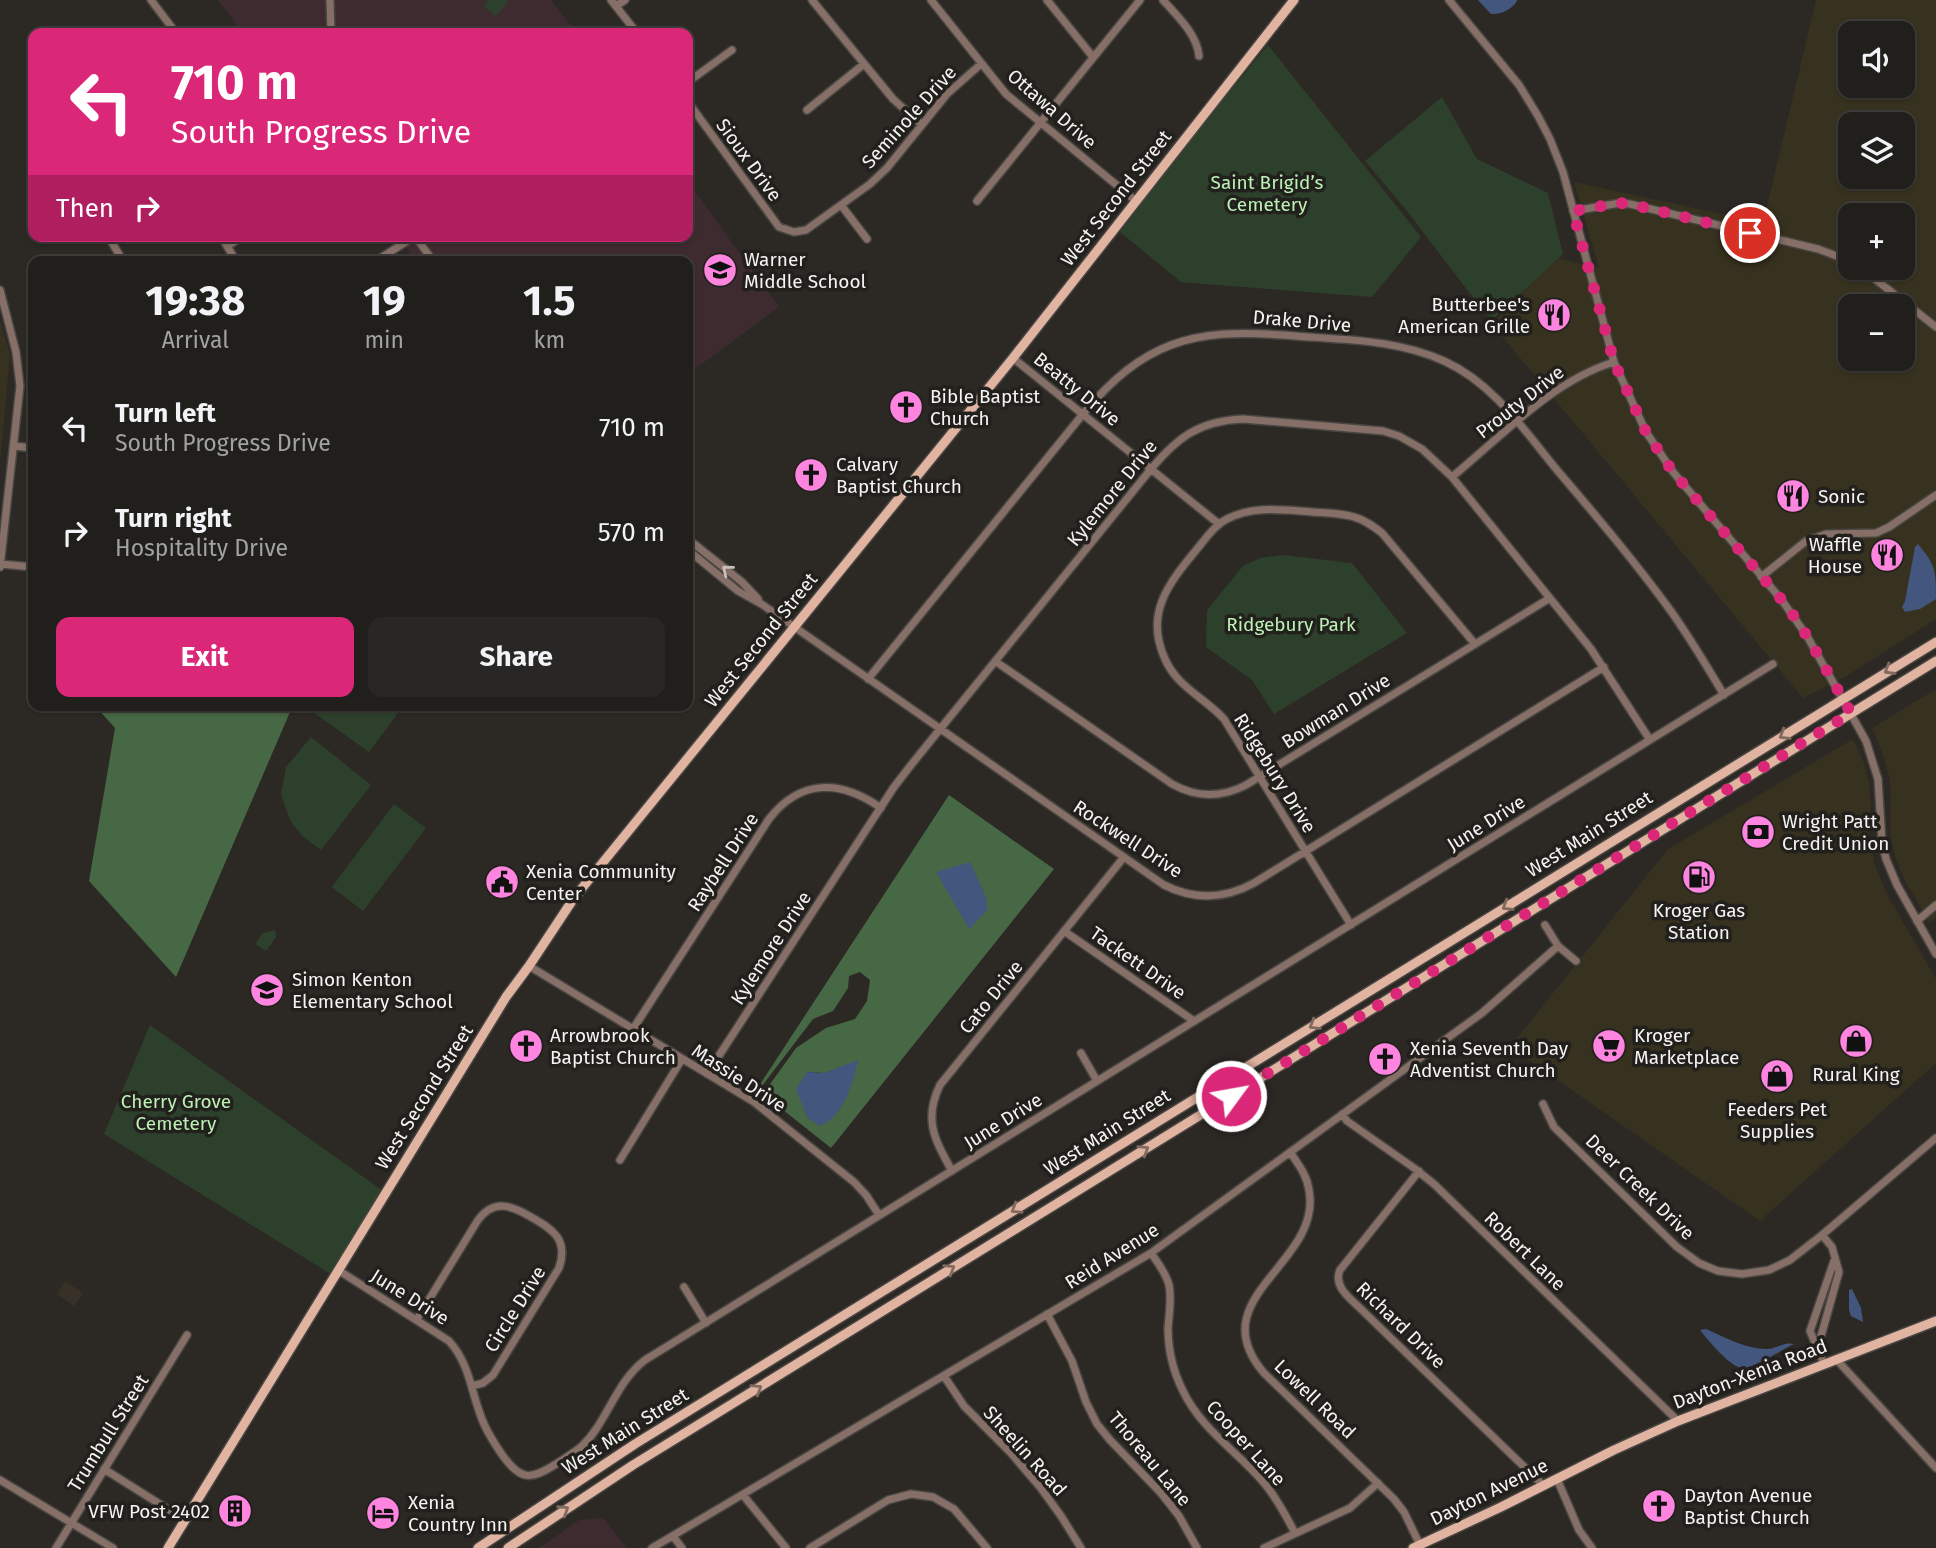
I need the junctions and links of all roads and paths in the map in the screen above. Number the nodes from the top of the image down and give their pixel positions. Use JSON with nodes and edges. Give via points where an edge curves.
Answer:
{"nodes":[{"id":1,"x":151,"y":0,"type":"edge"},
{"id":2,"x":330,"y":0,"type":"edge"},
{"id":3,"x":625,"y":0,"type":"edge"},
{"id":4,"x":931,"y":0,"type":"edge"},
{"id":5,"x":1047,"y":0,"type":"edge"},
{"id":6,"x":1140,"y":0,"type":"edge"},
{"id":7,"x":1163,"y":0,"type":"edge"},
{"id":8,"x":1294,"y":0,"type":"edge"},
{"id":9,"x":1449,"y":0,"type":"edge"},
{"id":10,"x":817,"y":2,"type":"edge"},
{"id":11,"x":614,"y":3,"type":"edge"},
{"id":12,"x":172,"y":28,"type":"edge"},
{"id":13,"x":331,"y":28,"type":"edge"},
{"id":14,"x":633,"y":28,"type":"edge"},
{"id":15,"x":732,"y":50,"type":"dead end"},
{"id":16,"x":1199,"y":56,"type":"dead end"},
{"id":17,"x":1093,"y":57,"type":"junction"},
{"id":18,"x":864,"y":64,"type":"junction"},
{"id":19,"x":981,"y":64,"type":"junction"},
{"id":20,"x":693,"y":78,"type":"edge"},
{"id":21,"x":693,"y":109,"type":"edge"},
{"id":22,"x":807,"y":110,"type":"dead end"},
{"id":23,"x":1040,"y":123,"type":"junction"},
{"id":24,"x":922,"y":125,"type":"junction"},
{"id":25,"x":977,"y":201,"type":"dead end"},
{"id":26,"x":1136,"y":201,"type":"junction"},
{"id":27,"x":842,"y":205,"type":"junction"},
{"id":28,"x":1573,"y":211,"type":"junction"},
{"id":29,"x":789,"y":232,"type":"joint"},
{"id":30,"x":867,"y":239,"type":"dead end"},
{"id":31,"x":225,"y":242,"type":"edge"},
{"id":32,"x":234,"y":242,"type":"edge"},
{"id":33,"x":406,"y":242,"type":"edge"},
{"id":34,"x":227,"y":246,"type":"junction"},
{"id":35,"x":233,"y":256,"type":"edge"},
{"id":36,"x":384,"y":256,"type":"edge"},
{"id":37,"x":1838,"y":256,"type":"edge"},
{"id":38,"x":1876,"y":280,"type":"edge"},
{"id":39,"x":0,"y":290,"type":"edge"},
{"id":40,"x":1936,"y":327,"type":"edge"},
{"id":41,"x":1013,"y":358,"type":"junction"},
{"id":42,"x":1614,"y":362,"type":"junction"},
{"id":43,"x":1083,"y":414,"type":"junction"},
{"id":44,"x":1517,"y":422,"type":"junction"},
{"id":45,"x":14,"y":446,"type":"junction"},
{"id":46,"x":28,"y":447,"type":"edge"},
{"id":47,"x":1151,"y":469,"type":"junction"},
{"id":48,"x":1452,"y":477,"type":"junction"},
{"id":49,"x":1936,"y":495,"type":"edge"},
{"id":50,"x":1219,"y":524,"type":"junction"},
{"id":51,"x":693,"y":543,"type":"edge"},
{"id":52,"x":693,"y":554,"type":"edge"},
{"id":53,"x":0,"y":565,"type":"edge"},
{"id":54,"x":28,"y":567,"type":"edge"},
{"id":55,"x":1761,"y":578,"type":"junction"},
{"id":56,"x":1550,"y":598,"type":"junction"},
{"id":57,"x":764,"y":605,"type":"junction"},
{"id":58,"x":795,"y":627,"type":"junction"},
{"id":59,"x":1936,"y":642,"type":"edge"},
{"id":60,"x":1475,"y":644,"type":"junction"},
{"id":61,"x":995,"y":661,"type":"junction"},
{"id":62,"x":1936,"y":661,"type":"edge"},
{"id":63,"x":1773,"y":664,"type":"dead end"},
{"id":64,"x":1604,"y":667,"type":"junction"},
{"id":65,"x":868,"y":679,"type":"junction"},
{"id":66,"x":1724,"y":695,"type":"junction"},
{"id":67,"x":1847,"y":706,"type":"junction"},
{"id":68,"x":940,"y":729,"type":"junction"},
{"id":69,"x":1650,"y":740,"type":"junction"},
{"id":70,"x":1260,"y":777,"type":"junction"},
{"id":71,"x":881,"y":808,"type":"junction"},
{"id":72,"x":1306,"y":851,"type":"junction"},
{"id":73,"x":1124,"y":857,"type":"junction"},
{"id":74,"x":1936,"y":905,"type":"edge"},
{"id":75,"x":1917,"y":921,"type":"junction"},
{"id":76,"x":1351,"y":925,"type":"junction"},
{"id":77,"x":1545,"y":925,"type":"dead end"},
{"id":78,"x":1064,"y":931,"type":"junction"},
{"id":79,"x":1558,"y":946,"type":"junction"},
{"id":80,"x":1936,"y":954,"type":"edge"},
{"id":81,"x":1576,"y":961,"type":"dead end"},
{"id":82,"x":529,"y":966,"type":"junction"},
{"id":83,"x":1194,"y":1021,"type":"junction"},
{"id":84,"x":633,"y":1028,"type":"junction"},
{"id":85,"x":1082,"y":1053,"type":"dead end"},
{"id":86,"x":682,"y":1059,"type":"junction"},
{"id":87,"x":707,"y":1074,"type":"junction"},
{"id":88,"x":1097,"y":1081,"type":"junction"},
{"id":89,"x":1543,"y":1104,"type":"dead end"},
{"id":90,"x":1342,"y":1114,"type":"junction"},
{"id":91,"x":1936,"y":1138,"type":"edge"},
{"id":92,"x":1290,"y":1152,"type":"junction"},
{"id":93,"x":620,"y":1160,"type":"dead end"},
{"id":94,"x":1417,"y":1170,"type":"junction"},
{"id":95,"x":952,"y":1171,"type":"junction"},
{"id":96,"x":879,"y":1216,"type":"junction"},
{"id":97,"x":1822,"y":1235,"type":"junction"},
{"id":98,"x":1151,"y":1253,"type":"junction"},
{"id":99,"x":338,"y":1270,"type":"junction"},
{"id":100,"x":684,"y":1287,"type":"dead end"},
{"id":101,"x":1047,"y":1314,"type":"junction"},
{"id":102,"x":417,"y":1319,"type":"junction"},
{"id":103,"x":1936,"y":1321,"type":"edge"},
{"id":104,"x":706,"y":1323,"type":"junction"},
{"id":105,"x":187,"y":1335,"type":"dead end"},
{"id":106,"x":1836,"y":1359,"type":"junction"},
{"id":107,"x":1824,"y":1364,"type":"junction"},
{"id":108,"x":944,"y":1376,"type":"junction"},
{"id":109,"x":472,"y":1386,"type":"junction"},
{"id":110,"x":1678,"y":1422,"type":"junction"},
{"id":111,"x":1581,"y":1468,"type":"joint"},
{"id":112,"x":1936,"y":1468,"type":"edge"},
{"id":113,"x":104,"y":1469,"type":"junction"},
{"id":114,"x":1557,"y":1479,"type":"junction"},
{"id":115,"x":0,"y":1480,"type":"edge"},
{"id":116,"x":1378,"y":1483,"type":"junction"},
{"id":117,"x":1544,"y":1486,"type":"junction"},
{"id":118,"x":743,"y":1495,"type":"junction"},
{"id":119,"x":185,"y":1520,"type":"junction"},
{"id":120,"x":71,"y":1523,"type":"junction"},
{"id":121,"x":1295,"y":1534,"type":"junction"},
{"id":122,"x":673,"y":1536,"type":"junction"},
{"id":123,"x":1416,"y":1546,"type":"edge"},
{"id":124,"x":56,"y":1548,"type":"edge"},
{"id":125,"x":113,"y":1548,"type":"edge"},
{"id":126,"x":168,"y":1548,"type":"edge"},
{"id":127,"x":478,"y":1548,"type":"edge"},
{"id":128,"x":508,"y":1548,"type":"edge"},
{"id":129,"x":652,"y":1548,"type":"edge"},
{"id":130,"x":682,"y":1548,"type":"edge"},
{"id":131,"x":786,"y":1548,"type":"edge"},
{"id":132,"x":810,"y":1548,"type":"edge"},
{"id":133,"x":987,"y":1548,"type":"edge"},
{"id":134,"x":1081,"y":1548,"type":"edge"},
{"id":135,"x":1197,"y":1548,"type":"edge"},
{"id":136,"x":1264,"y":1548,"type":"edge"},
{"id":137,"x":1592,"y":1548,"type":"edge"}],
"edges":[{"from":1,"to":12,"type":"street"},
{"from":2,"to":13,"type":"street"},
{"from":3,"to":11,"type":"street"},
{"from":4,"to":19,"type":"street","name":"Ottawa Drive"},
{"from":5,"to":17,"type":"street"},
{"from":6,"to":17,"type":"street"},
{"from":7,"to":16,"type":"street","via":[[1193,37]]},
{"from":8,"to":26,"type":"main road","name":"West Second Street"},
{"from":9,"to":28,"type":"street","via":[[1519,85],[1538,116],[1559,160]]},
{"from":10,"to":18,"type":"street"},
{"from":11,"to":14,"type":"street"},
{"from":15,"to":20,"type":"street"},
{"from":17,"to":23,"type":"street"},
{"from":18,"to":22,"type":"street"},
{"from":18,"to":24,"type":"street","via":[[892,99]]},
{"from":19,"to":23,"type":"street","name":"Ottawa Drive","via":[[1006,94]]},
{"from":19,"to":24,"type":"street","name":"Seminole Drive","via":[[947,94]]},
{"from":21,"to":29,"type":"street","name":"Sioux Drive","via":[[779,227]]},
{"from":23,"to":25,"type":"street"},
{"from":23,"to":26,"type":"street","name":"Ottawa Drive"},
{"from":24,"to":27,"type":"street","name":"Seminole Drive","via":[[880,176]]},
{"from":26,"to":41,"type":"main road","name":"West Second Street"},
{"from":27,"to":29,"type":"street","name":"Seminole Drive","via":[[806,230]]},
{"from":27,"to":30,"type":"street"},
{"from":28,"to":37,"type":"street","via":[[1630,204]]},
{"from":28,"to":42,"type":"street"},
{"from":31,"to":34,"type":"street"},
{"from":32,"to":34,"type":"street"},
{"from":33,"to":36,"type":"street"},
{"from":34,"to":35,"type":"street"},
{"from":38,"to":40,"type":"street"},
{"from":39,"to":45,"type":"street","via":[[19,374]]},
{"from":41,"to":43,"type":"street","name":"Beatty Drive"},
{"from":41,"to":58,"type":"main road","name":"West Second Street"},
{"from":42,"to":44,"type":"street","name":"Prouty Drive","via":[[1571,380]]},
{"from":42,"to":55,"type":"street","via":[[1662,457]]},
{"from":43,"to":44,"type":"street","name":"Drake Drive","via":[[1111,383],[1147,356],[1192,338],[1241,332],[1412,349],[1473,378]]},
{"from":43,"to":47,"type":"street","name":"Beatty Drive"},
{"from":43,"to":65,"type":"street","name":"Drake Drive"},
{"from":44,"to":48,"type":"street","name":"Prouty Drive"},
{"from":44,"to":66,"type":"street","name":"Drake Drive","via":[[1652,586]]},
{"from":45,"to":46,"type":"street"},
{"from":45,"to":53,"type":"street"},
{"from":47,"to":48,"type":"street","name":"Kylemore Drive","via":[[1172,445],[1194,430],[1243,419],[1390,433],[1422,449]]},
{"from":47,"to":50,"type":"street","name":"Beatty Drive"},
{"from":47,"to":61,"type":"street","name":"Kylemore Drive"},
{"from":48,"to":56,"type":"street","name":"Kylemore Drive"},
{"from":49,"to":55,"type":"street","via":[[1876,533],[1837,533],[1806,541]]},
{"from":50,"to":60,"type":"street","name":"Ridgebury Drive","via":[[1269,508],[1363,520],[1388,538]]},
{"from":50,"to":70,"type":"street","name":"Ridgebury Drive","via":[[1163,596],[1158,640],[1173,674],[1224,719]]},
{"from":57,"to":51,"type":"street","name":"Rockwell Drive","one_way":true},
{"from":52,"to":57,"type":"street","name":"Rockwell Drive","via":[[738,591]]},
{"from":53,"to":54,"type":"street"},
{"from":55,"to":67,"type":"street","via":[[1787,606]]},
{"from":56,"to":60,"type":"street","name":"Bowman Drive"},
{"from":56,"to":64,"type":"street","name":"Kylemore Drive"},
{"from":57,"to":58,"type":"street","name":"Rockwell Drive"},
{"from":58,"to":65,"type":"street","name":"Rockwell Drive"},
{"from":58,"to":82,"type":"main road","name":"West Second Street","via":[[574,898]]},
{"from":59,"to":67,"type":"main road","name":"West Main Street","one_way":true},
{"from":60,"to":70,"type":"street","name":"Bowman Drive"},
{"from":61,"to":68,"type":"street","name":"Kylemore Drive"},
{"from":61,"to":70,"type":"street","name":"Bowman Drive","via":[[1181,789],[1220,795]]},
{"from":62,"to":67,"type":"main road","name":"West Main Street"},
{"from":63,"to":66,"type":"street","name":"June Drive"},
{"from":64,"to":69,"type":"street","name":"Kylemore Drive"},
{"from":64,"to":72,"type":"street","name":"Rockwell Drive"},
{"from":65,"to":68,"type":"street","name":"Rockwell Drive"},
{"from":66,"to":69,"type":"street","name":"June Drive"},
{"from":67,"to":75,"type":"street","via":[[1876,768],[1886,859]]},
{"from":67,"to":127,"type":"main road","name":"West Main Street","one_way":true,"via":[[643,1439]]},
{"from":128,"to":67,"type":"main road","name":"West Main Street","one_way":true},
{"from":68,"to":71,"type":"street","name":"Kylemore Drive"},
{"from":68,"to":73,"type":"street","name":"Rockwell Drive"},
{"from":69,"to":76,"type":"street","name":"June Drive"},
{"from":70,"to":72,"type":"street","name":"Ridgebury Drive"},
{"from":71,"to":84,"type":"street","name":"Raybell Drive","via":[[856,793],[832,787],[805,792],[781,805]]},
{"from":71,"to":87,"type":"street","name":"Kylemore Drive"},
{"from":72,"to":73,"type":"street","name":"Rockwell Drive","via":[[1247,887],[1210,896],[1171,888]]},
{"from":72,"to":76,"type":"street","name":"Ridgebury Drive"},
{"from":73,"to":78,"type":"street","name":"Cato Drive"},
{"from":74,"to":75,"type":"street"},
{"from":75,"to":80,"type":"street"},
{"from":76,"to":83,"type":"street","name":"June Drive"},
{"from":77,"to":79,"type":"street"},
{"from":78,"to":83,"type":"street","name":"Tackett Drive"},
{"from":78,"to":95,"type":"street","name":"Cato Drive","via":[[935,1095],[931,1124]]},
{"from":79,"to":81,"type":"street"},
{"from":79,"to":90,"type":"street","name":"Reid Avenue","via":[[1482,1013]]},
{"from":82,"to":84,"type":"street","name":"Massie Drive"},
{"from":82,"to":99,"type":"main road","name":"West Second Street"},
{"from":83,"to":88,"type":"street","name":"June Drive"},
{"from":84,"to":86,"type":"street","name":"Massie Drive"},
{"from":85,"to":88,"type":"street"},
{"from":86,"to":87,"type":"street","name":"Massie Drive"},
{"from":86,"to":93,"type":"street"},
{"from":87,"to":96,"type":"street","name":"Massie Drive","via":[[754,1102],[854,1182]]},
{"from":88,"to":95,"type":"street","name":"June Drive"},
{"from":89,"to":97,"type":"street","name":"Deer Creek Drive","via":[[1554,1127],[1699,1263],[1742,1274],[1769,1270]]},
{"from":90,"to":92,"type":"street","name":"Reid Avenue"},
{"from":90,"to":94,"type":"street","name":"Robert Lane"},
{"from":91,"to":97,"type":"street","name":"Deer Creek Drive"},
{"from":92,"to":98,"type":"street","name":"Reid Avenue"},
{"from":92,"to":116,"type":"street","name":"Lowell Road","via":[[1308,1183],[1308,1224],[1251,1303],[1246,1323],[1250,1349],[1264,1373]]},
{"from":94,"to":110,"type":"street","name":"Robert Lane"},
{"from":94,"to":117,"type":"street","name":"Richard Drive","via":[[1340,1270],[1339,1285]]},
{"from":95,"to":96,"type":"street","name":"June Drive"},
{"from":96,"to":104,"type":"street","name":"June Drive"},
{"from":97,"to":107,"type":"street","via":[[1832,1247],[1839,1272],[1818,1347]]},
{"from":98,"to":101,"type":"street","name":"Reid Avenue"},
{"from":98,"to":121,"type":"street","name":"Cooper Lane","via":[[1169,1286],[1170,1353],[1185,1396],[1207,1426],[1265,1484]]},
{"from":99,"to":102,"type":"street","name":"June Drive"},
{"from":99,"to":119,"type":"main road","name":"West Second Street"},
{"from":100,"to":104,"type":"street"},
{"from":101,"to":108,"type":"street","name":"Reid Avenue"},
{"from":101,"to":135,"type":"street","name":"Thoreau Lane","via":[[1097,1424],[1166,1498]]},
{"from":102,"to":109,"type":"street","name":"June Drive","via":[[455,1347]]},
{"from":102,"to":109,"type":"street","name":"Circle Drive","via":[[489,1209],[503,1205],[517,1209],[555,1233],[562,1250],[559,1268],[493,1375]]},
{"from":103,"to":106,"type":"main road","name":"Dayton-Xenia Road"},
{"from":104,"to":109,"type":"street","name":"June Drive","via":[[636,1367],[586,1442],[536,1475],[517,1471],[500,1452],[484,1424]]},
{"from":105,"to":113,"type":"street","name":"Trumbull Street"},
{"from":106,"to":107,"type":"main road","name":"Dayton-Xenia Road"},
{"from":106,"to":112,"type":"street"},
{"from":107,"to":110,"type":"main road","name":"Dayton-Xenia Road"},
{"from":108,"to":118,"type":"street","name":"Reid Avenue"},
{"from":108,"to":134,"type":"street","name":"Sheelin Road","via":[[964,1406],[1040,1487]]},
{"from":110,"to":111,"type":"main road","name":"Dayton-Xenia Road"},
{"from":111,"to":114,"type":"main road","name":"Dayton Avenue"},
{"from":113,"to":119,"type":"street"},
{"from":113,"to":120,"type":"street","name":"Trumbull Street"},
{"from":114,"to":117,"type":"main road","name":"Dayton Avenue"},
{"from":114,"to":137,"type":"street"},
{"from":115,"to":120,"type":"street"},
{"from":116,"to":121,"type":"street","via":[[1350,1508]]},
{"from":116,"to":123,"type":"street","name":"Lowell Road","via":[[1404,1512]]},
{"from":117,"to":123,"type":"main road","name":"Dayton Avenue"},
{"from":118,"to":122,"type":"street","name":"Reid Avenue"},
{"from":118,"to":131,"type":"street"},
{"from":119,"to":126,"type":"main road","name":"West Second Street"},
{"from":120,"to":124,"type":"street","name":"Trumbull Street"},
{"from":120,"to":125,"type":"street"},
{"from":121,"to":136,"type":"street"},
{"from":122,"to":129,"type":"street","name":"Reid Avenue"},
{"from":122,"to":130,"type":"street"},
{"from":132,"to":133,"type":"street","via":[[888,1500],[911,1494],[947,1504]]}]}
